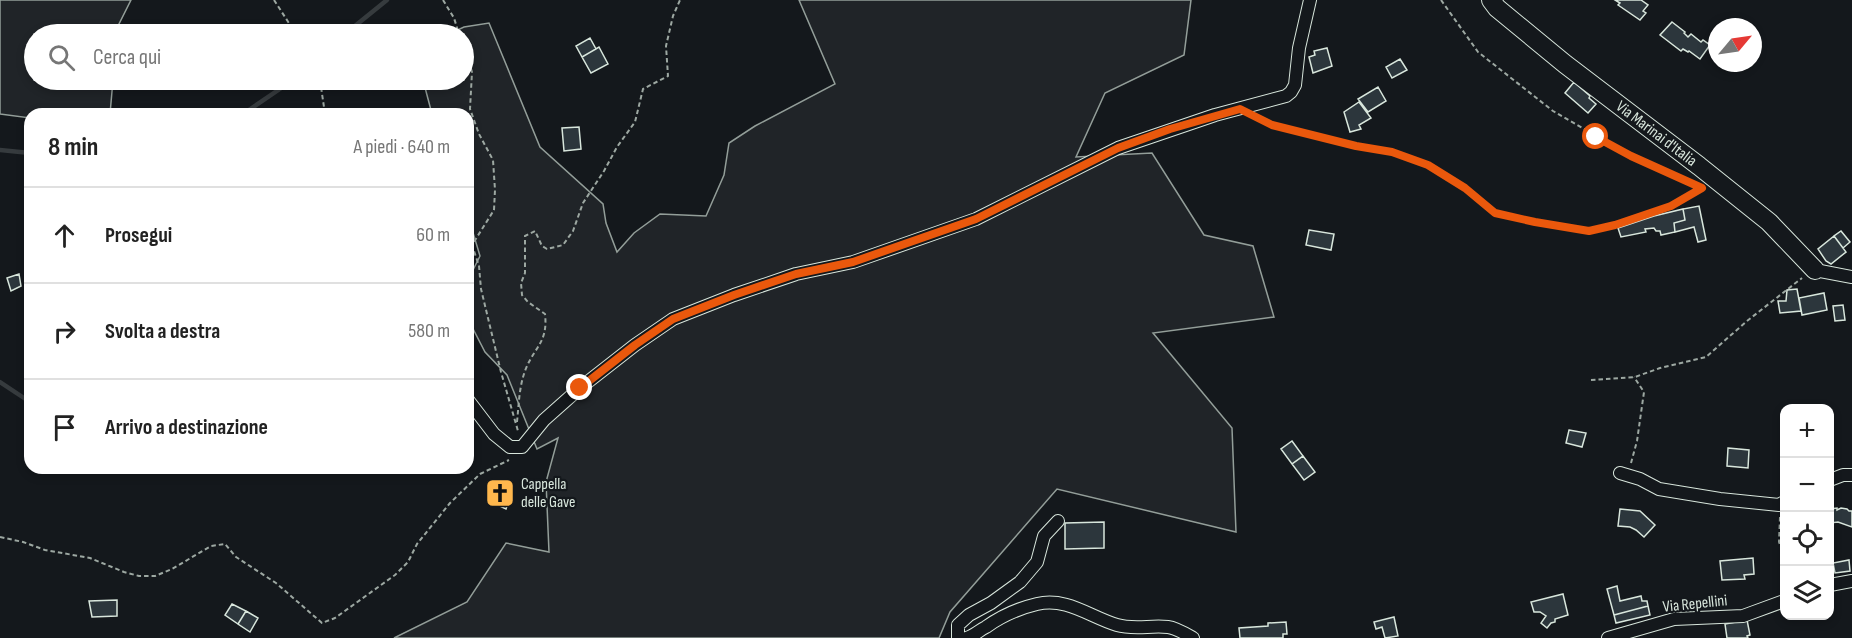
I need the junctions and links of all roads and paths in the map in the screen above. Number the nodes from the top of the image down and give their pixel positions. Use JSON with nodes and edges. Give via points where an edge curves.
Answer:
{"nodes":[{"id":1,"x":274,"y":0,"type":"edge"},
{"id":2,"x":443,"y":0,"type":"edge"},
{"id":3,"x":680,"y":0,"type":"edge"},
{"id":4,"x":1310,"y":0,"type":"edge"},
{"id":5,"x":1441,"y":0,"type":"edge"},
{"id":6,"x":1491,"y":0,"type":"edge"},
{"id":7,"x":290,"y":24,"type":"edge"},
{"id":8,"x":456,"y":24,"type":"edge"},
{"id":9,"x":321,"y":90,"type":"edge"},
{"id":10,"x":471,"y":90,"type":"edge"},
{"id":11,"x":324,"y":108,"type":"edge"},
{"id":12,"x":470,"y":108,"type":"edge"},
{"id":13,"x":1240,"y":109,"type":"junction"},
{"id":14,"x":474,"y":120,"type":"edge"},
{"id":15,"x":474,"y":242,"type":"edge"},
{"id":16,"x":474,"y":252,"type":"edge"},
{"id":17,"x":1815,"y":270,"type":"junction"},
{"id":18,"x":1852,"y":277,"type":"edge"},
{"id":19,"x":1634,"y":377,"type":"junction"},
{"id":20,"x":1591,"y":380,"type":"dead end"},
{"id":21,"x":474,"y":408,"type":"edge"},
{"id":22,"x":522,"y":447,"type":"junction"},
{"id":23,"x":1624,"y":474,"type":"joint"},
{"id":24,"x":1852,"y":476,"type":"edge"},
{"id":25,"x":1834,"y":478,"type":"edge"},
{"id":26,"x":1780,"y":503,"type":"edge"},
{"id":27,"x":1058,"y":521,"type":"dead end"},
{"id":28,"x":1780,"y":529,"type":"edge"},
{"id":29,"x":0,"y":537,"type":"edge"},
{"id":30,"x":1780,"y":544,"type":"edge"},
{"id":31,"x":1852,"y":581,"type":"edge"},
{"id":32,"x":1834,"y":584,"type":"edge"},
{"id":33,"x":1780,"y":603,"type":"edge"},
{"id":34,"x":958,"y":638,"type":"edge"},
{"id":35,"x":966,"y":638,"type":"edge"},
{"id":36,"x":1193,"y":638,"type":"edge"},
{"id":37,"x":1608,"y":638,"type":"edge"}],
"edges":[{"from":1,"to":7,"type":"path"},
{"from":2,"to":8,"type":"path"},
{"from":3,"to":16,"type":"path","via":[[666,46],[668,76],[643,89],[635,122],[583,204],[564,245],[548,249],[542,246],[535,231],[525,236],[522,295],[545,314],[546,321],[541,344],[526,367],[517,425]]},
{"from":4,"to":13,"type":"street","via":[[1295,86],[1286,96]]},
{"from":5,"to":13,"type":"path","via":[[1478,52],[1553,111],[1631,156],[1702,188],[1671,206],[1589,231],[1535,222],[1495,213],[1428,165],[1392,152],[1272,125]]},
{"from":6,"to":17,"type":"street","name":"Via Marinai d'Italia","via":[[1565,64],[1769,222]]},
{"from":9,"to":11,"type":"path"},
{"from":10,"to":12,"type":"path"},
{"from":13,"to":22,"type":"street","via":[[1118,148],[976,219],[853,262],[796,274],[673,319],[580,388],[544,420]]},
{"from":14,"to":15,"type":"path","via":[[493,160],[495,190],[494,210]]},
{"from":17,"to":18,"type":"street"},
{"from":17,"to":19,"type":"path","via":[[1706,357]]},
{"from":19,"to":20,"type":"path"},
{"from":19,"to":23,"type":"path","via":[[1644,392],[1637,441]]},
{"from":21,"to":22,"type":"street","via":[[494,434],[510,447]]},
{"from":22,"to":29,"type":"path","via":[[511,459],[480,474],[450,503],[395,575],[322,623],[276,583],[236,557],[225,544],[211,546],[155,576],[139,576],[90,558]]},
{"from":23,"to":26,"type":"street","via":[[1659,489]]},
{"from":24,"to":25,"type":"street"},
{"from":27,"to":34,"type":"street","via":[[1044,536],[1037,562],[1020,582],[958,625]]},
{"from":28,"to":30,"type":"path"},
{"from":31,"to":32,"type":"street"},
{"from":33,"to":37,"type":"street","name":"Via Repellini","via":[[1743,616],[1674,619]]},
{"from":35,"to":36,"type":"street","via":[[1004,617],[1050,602],[1080,609],[1117,625],[1170,627]]}]}
